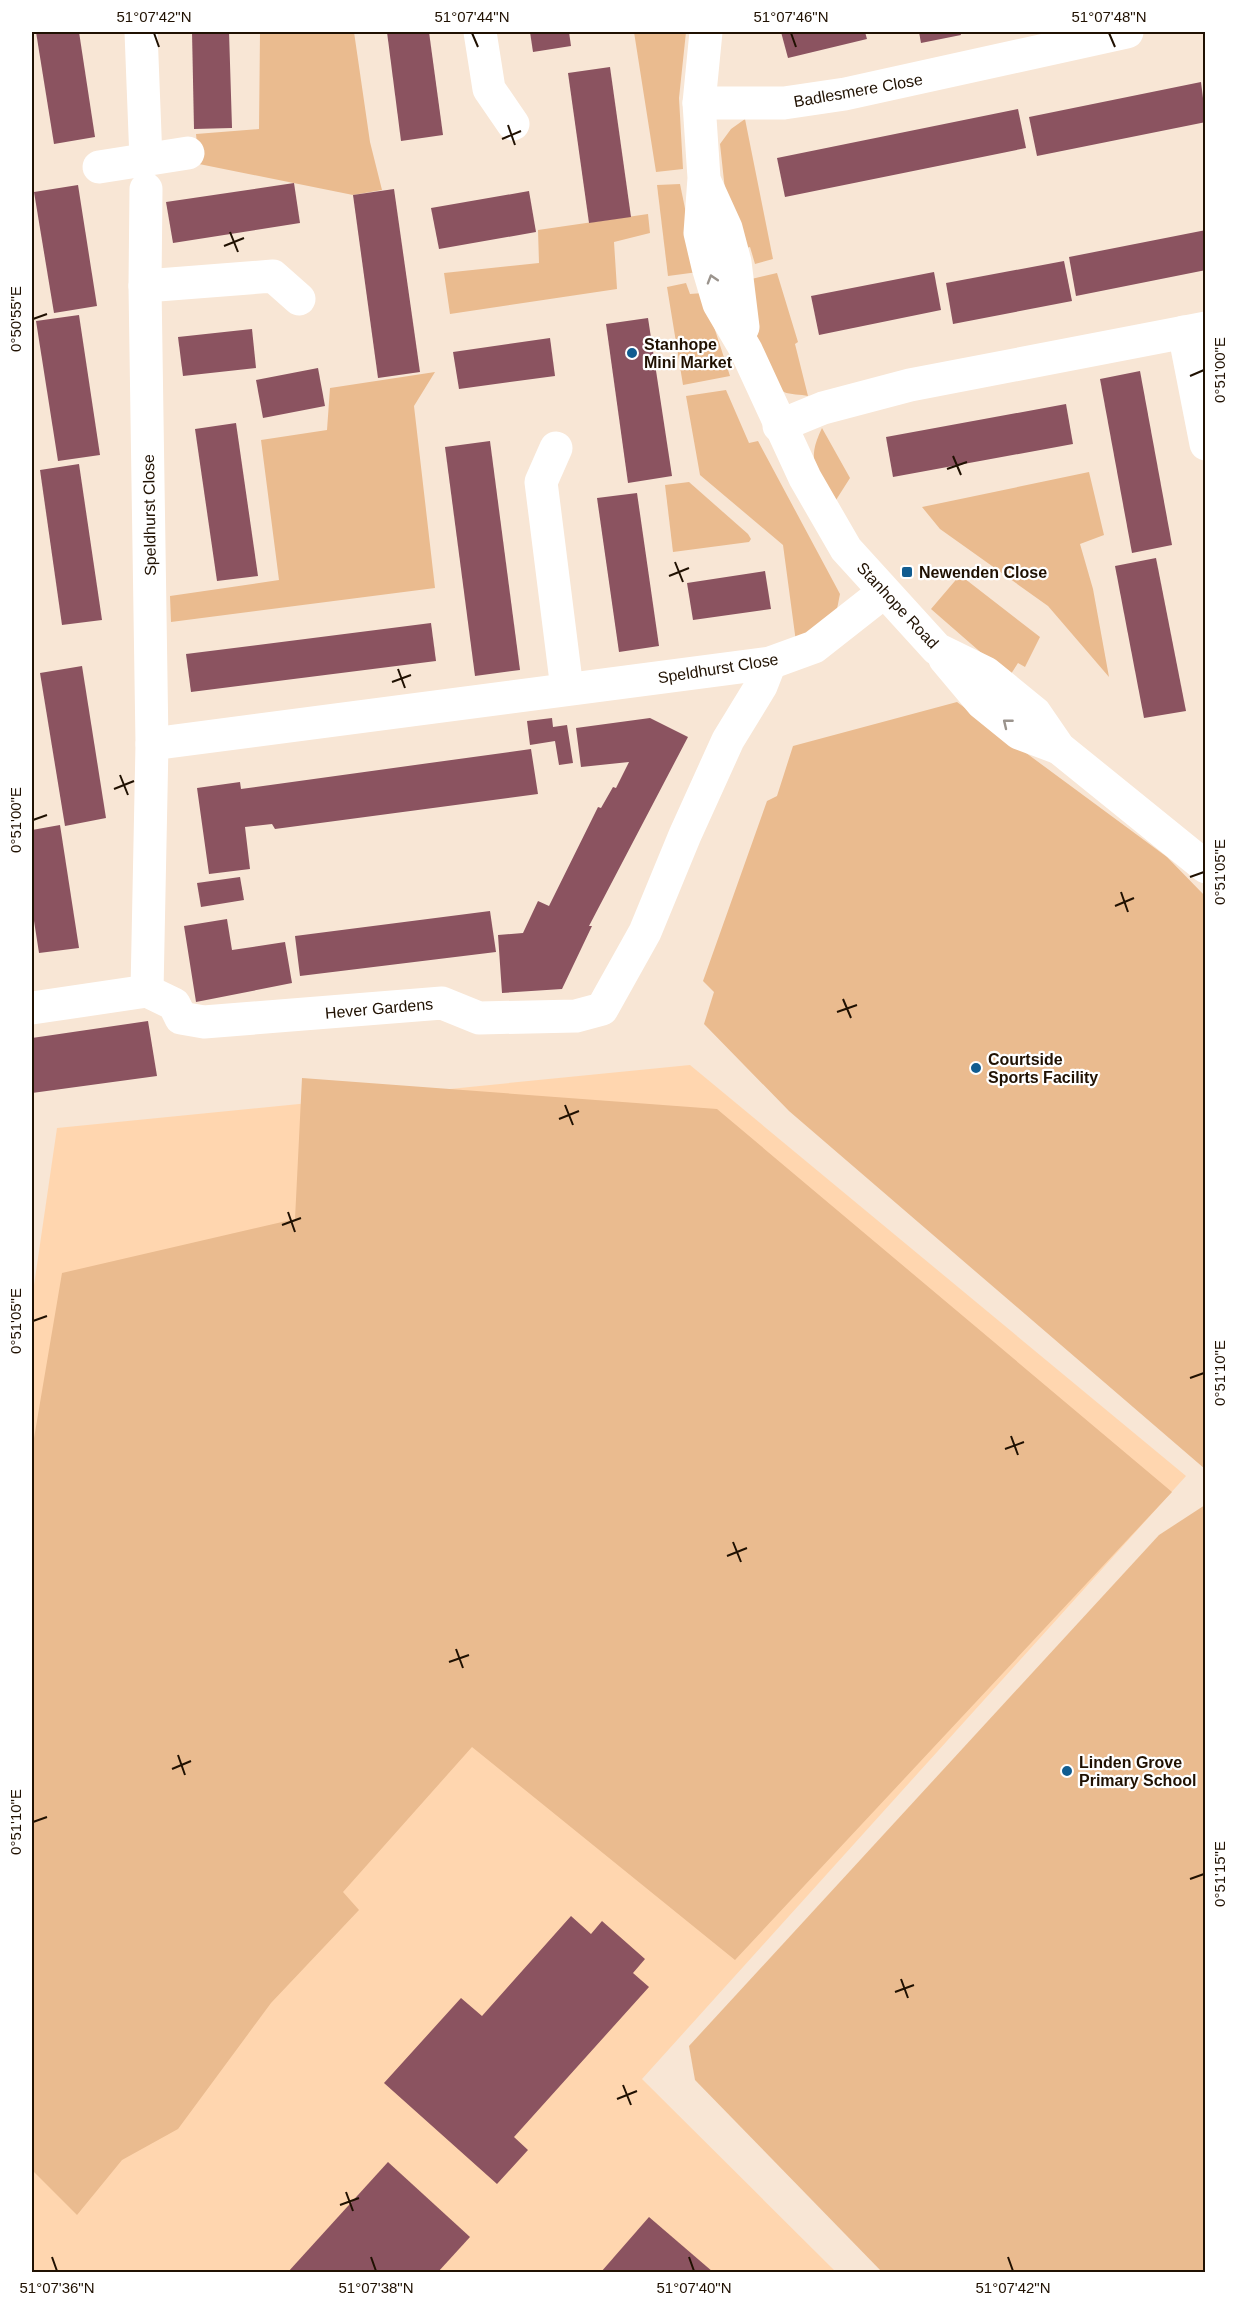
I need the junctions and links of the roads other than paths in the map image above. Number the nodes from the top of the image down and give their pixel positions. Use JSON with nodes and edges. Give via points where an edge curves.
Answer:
{"nodes":[{"id":1,"x":141,"y":32,"type":"edge"},
{"id":2,"x":480,"y":32,"type":"edge"},
{"id":3,"x":706,"y":32,"type":"edge"},
{"id":4,"x":1127,"y":32,"type":"edge"},
{"id":5,"x":1012,"y":44,"type":"edge"},
{"id":6,"x":699,"y":103,"type":"junction"},
{"id":7,"x":513,"y":124,"type":"dead end"},
{"id":8,"x":188,"y":153,"type":"dead end"},
{"id":9,"x":99,"y":167,"type":"dead end"},
{"id":10,"x":146,"y":175,"type":"junction"},
{"id":11,"x":145,"y":286,"type":"junction"},
{"id":12,"x":299,"y":299,"type":"dead end"},
{"id":13,"x":1195,"y":330,"type":"edge"},
{"id":14,"x":779,"y":426,"type":"junction"},
{"id":15,"x":1206,"y":444,"type":"edge"},
{"id":16,"x":556,"y":448,"type":"dead end"},
{"id":17,"x":884,"y":592,"type":"junction"},
{"id":18,"x":770,"y":663,"type":"junction"},
{"id":19,"x":567,"y":689,"type":"junction"},
{"id":20,"x":152,"y":744,"type":"junction"},
{"id":21,"x":1206,"y":867,"type":"edge"},
{"id":22,"x":147,"y":991,"type":"junction"},
{"id":23,"x":32,"y":1008,"type":"edge"}],
"edges":[{"from":1,"to":10,"type":"street","name":"Speldhurst Close"},
{"from":2,"to":7,"type":"street","via":[[489,89]]},
{"from":3,"to":6,"type":"street","name":"Stanhope Road"},
{"from":4,"to":5,"type":"street","name":"Badlesmere Close"},
{"from":5,"to":6,"type":"street","name":"Badlesmere Close","via":[[916,80],[794,102]]},
{"from":6,"to":14,"type":"street","name":"Stanhope Road","via":[[704,178],[700,233],[718,304],[746,350]]},
{"from":8,"to":10,"type":"street"},
{"from":9,"to":10,"type":"street"},
{"from":10,"to":11,"type":"street","name":"Speldhurst Close"},
{"from":11,"to":12,"type":"street","via":[[273,276]]},
{"from":11,"to":20,"type":"street","name":"Speldhurst Close"},
{"from":13,"to":14,"type":"street","via":[[910,385],[823,408]]},
{"from":13,"to":15,"type":"street"},
{"from":14,"to":17,"type":"street","name":"Stanhope Road","via":[[846,549]]},
{"from":16,"to":19,"type":"street","via":[[541,482]]},
{"from":17,"to":18,"type":"street","name":"Speldhurst Close","via":[[814,647]]},
{"from":17,"to":21,"type":"street","name":"Stanhope Road","via":[[982,703],[1019,733],[1059,748]]},
{"from":18,"to":19,"type":"street","name":"Speldhurst Close"},
{"from":18,"to":22,"type":"street","name":"Hever Gardens","via":[[761,686],[728,740],[645,932],[602,1009],[576,1016],[479,1018],[442,1003],[204,1022],[181,1018],[174,1004]]},
{"from":19,"to":20,"type":"street","name":"Speldhurst Close"},
{"from":20,"to":22,"type":"street","name":"Speldhurst Close"},
{"from":22,"to":23,"type":"street"}]}
